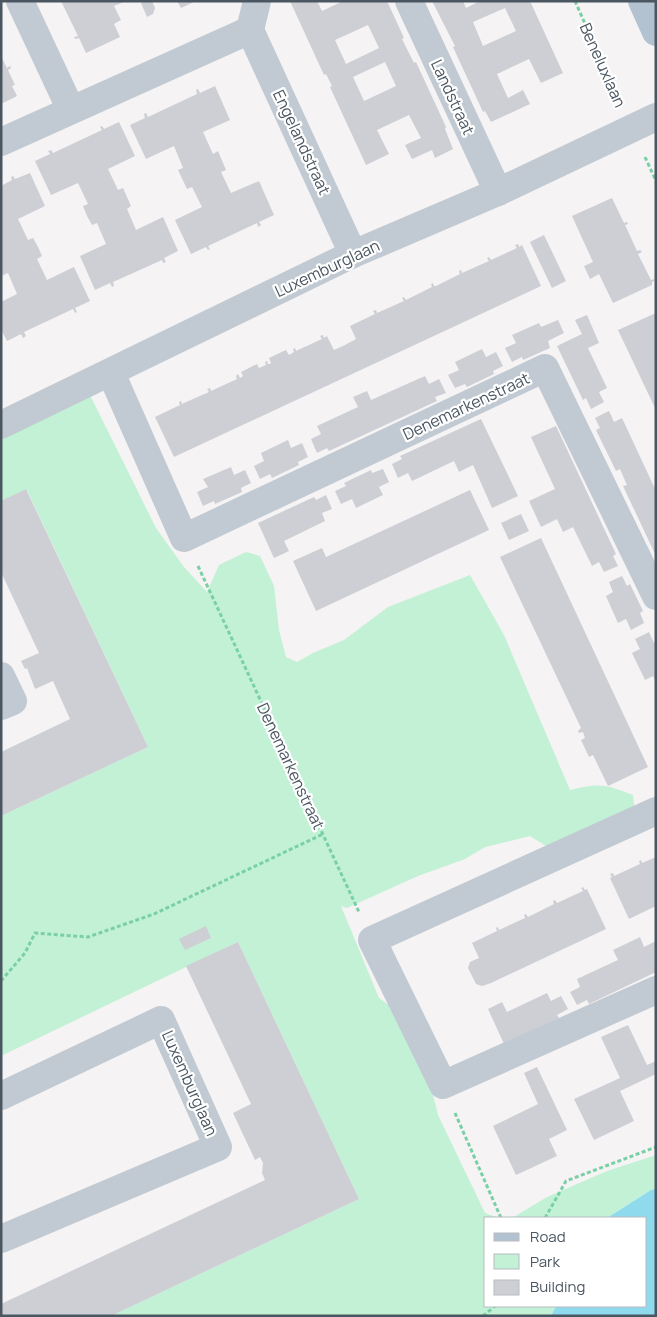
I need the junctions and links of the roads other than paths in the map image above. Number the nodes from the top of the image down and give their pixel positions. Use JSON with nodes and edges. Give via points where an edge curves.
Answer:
{"nodes":[{"id":1,"x":20,"y":1,"type":"edge"},
{"id":2,"x":257,"y":1,"type":"edge"},
{"id":3,"x":409,"y":1,"type":"edge"},
{"id":4,"x":642,"y":1,"type":"edge"},
{"id":5,"x":250,"y":30,"type":"junction"},
{"id":6,"x":656,"y":32,"type":"edge"},
{"id":7,"x":71,"y":110,"type":"junction"},
{"id":8,"x":656,"y":117,"type":"edge"},
{"id":9,"x":1,"y":142,"type":"edge"},
{"id":10,"x":498,"y":192,"type":"junction"},
{"id":11,"x":353,"y":254,"type":"junction"},
{"id":12,"x":110,"y":373,"type":"junction"},
{"id":13,"x":1,"y":425,"type":"edge"},
{"id":14,"x":656,"y":596,"type":"edge"},
{"id":15,"x":1,"y":676,"type":"edge"},
{"id":16,"x":1,"y":706,"type":"edge"},
{"id":17,"x":656,"y":811,"type":"edge"},
{"id":18,"x":656,"y":990,"type":"edge"},
{"id":19,"x":1,"y":1096,"type":"edge"},
{"id":20,"x":1,"y":1240,"type":"edge"}],
"edges":[{"from":1,"to":7,"type":"street"},
{"from":2,"to":5,"type":"street"},
{"from":3,"to":10,"type":"street","name":"Landstraat"},
{"from":4,"to":6,"type":"main road"},
{"from":5,"to":7,"type":"street"},
{"from":5,"to":11,"type":"street","name":"Engelandstraat"},
{"from":7,"to":9,"type":"street"},
{"from":8,"to":10,"type":"street","name":"Luxemburglaan"},
{"from":10,"to":11,"type":"street","name":"Luxemburglaan"},
{"from":11,"to":12,"type":"street","name":"Luxemburglaan"},
{"from":12,"to":13,"type":"street","name":"Luxemburglaan"},
{"from":12,"to":14,"type":"street","name":"Denemarkenstraat","via":[[184,538],[545,368]]},
{"from":15,"to":16,"type":"street","via":[[13,700]]},
{"from":17,"to":18,"type":"street","via":[[372,940],[443,1085]]},
{"from":19,"to":20,"type":"street","name":"Luxemburglaan","via":[[161,1020],[218,1147]]}]}
